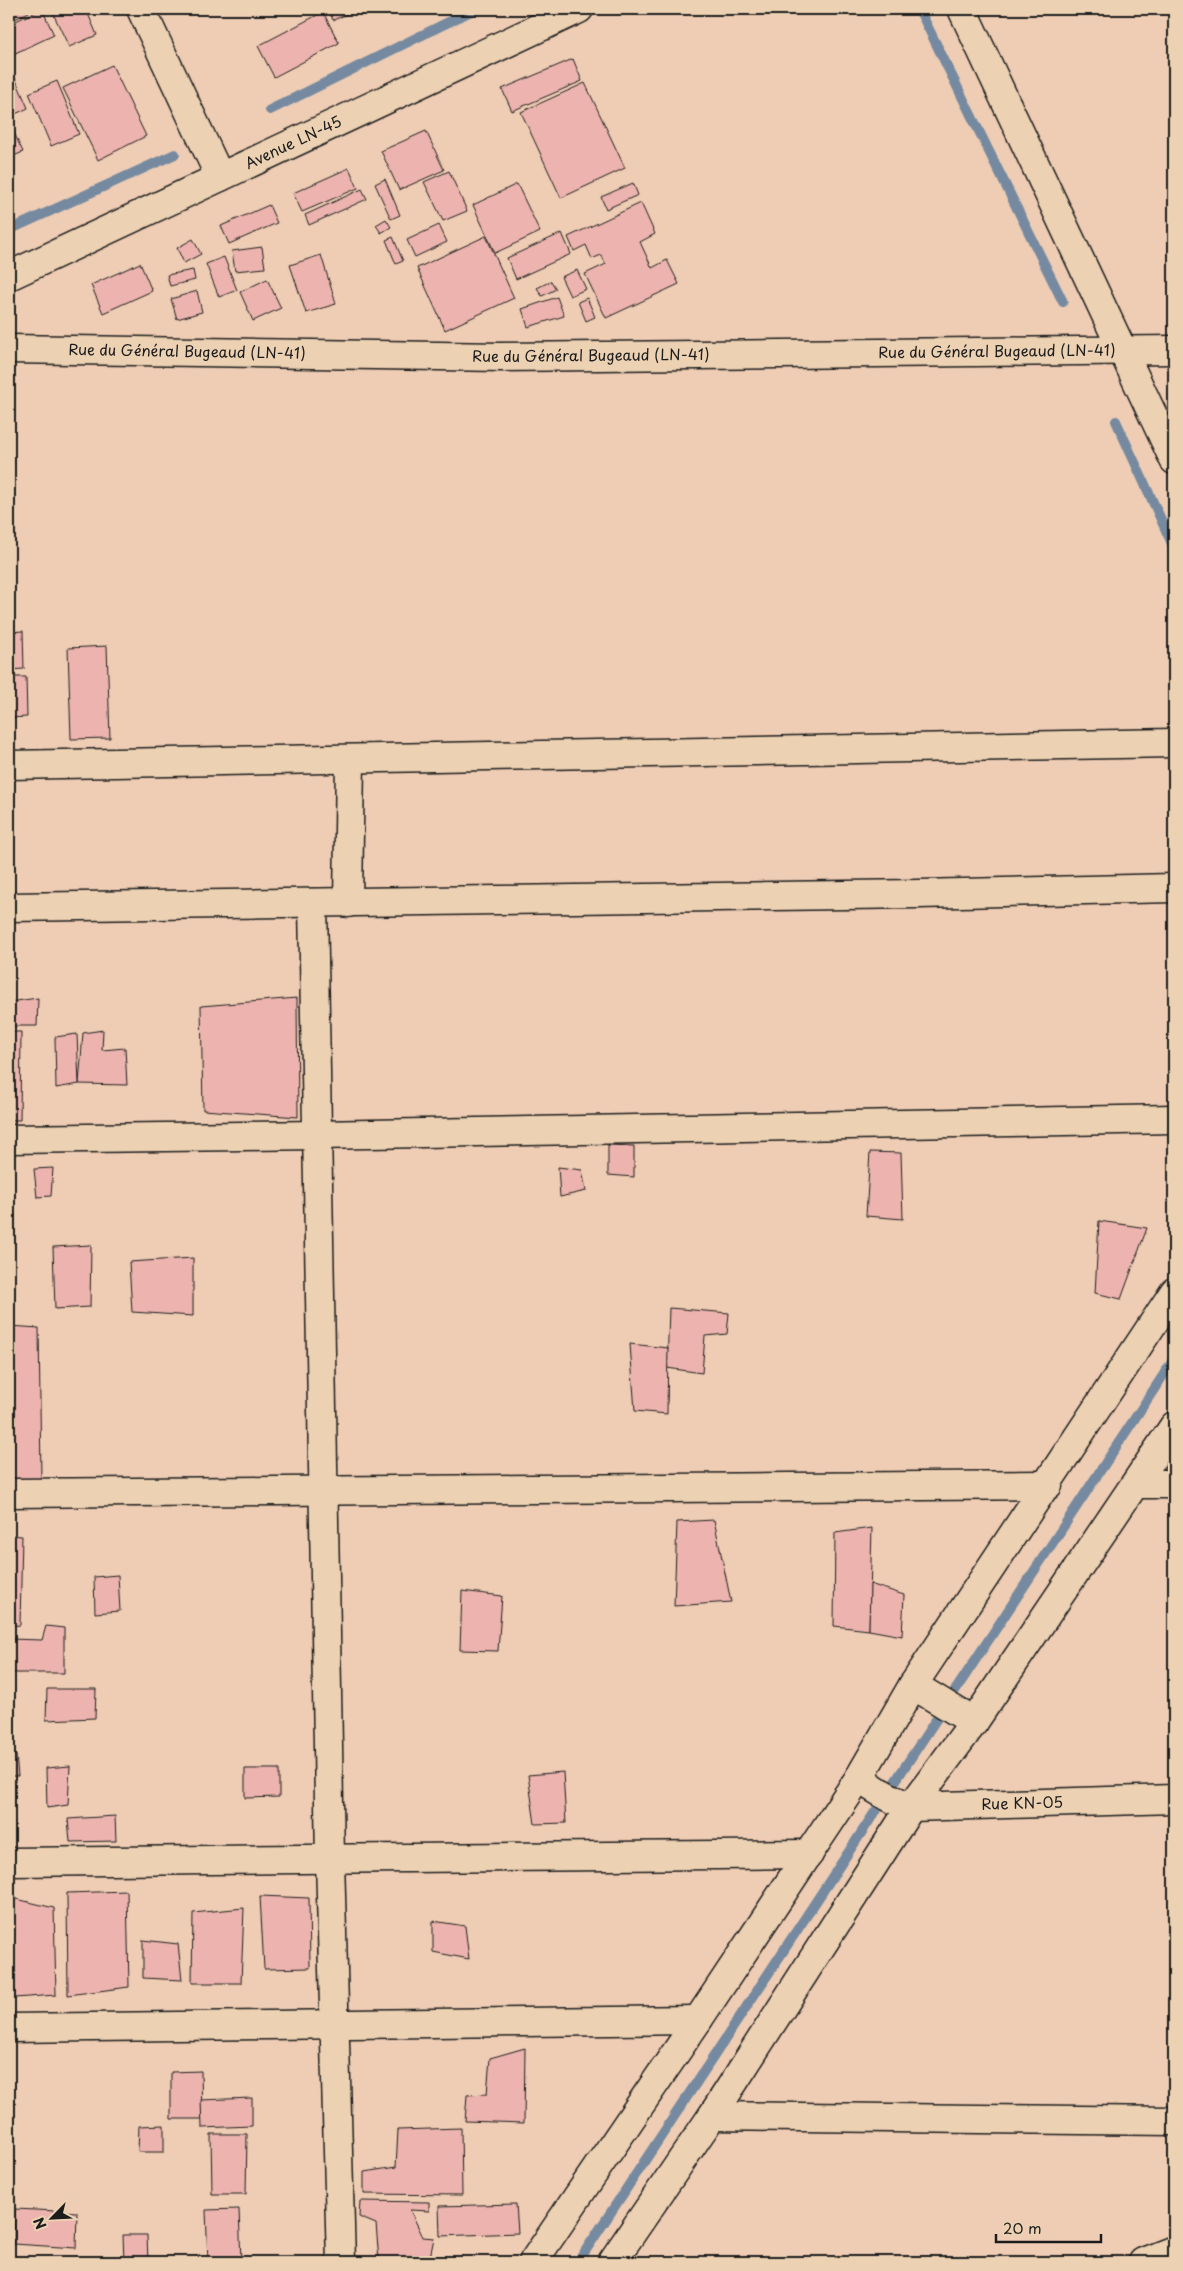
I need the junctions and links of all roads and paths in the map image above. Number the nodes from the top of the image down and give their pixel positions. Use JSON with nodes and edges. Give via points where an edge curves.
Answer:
{"nodes":[{"id":1,"x":141,"y":9,"type":"edge"},
{"id":2,"x":578,"y":9,"type":"edge"},
{"id":3,"x":962,"y":9,"type":"edge"},
{"id":4,"x":220,"y":177,"type":"junction"},
{"id":5,"x":9,"y":276,"type":"edge"},
{"id":6,"x":9,"y":349,"type":"edge"},
{"id":7,"x":1174,"y":350,"type":"edge"},
{"id":8,"x":1122,"y":351,"type":"junction"},
{"id":9,"x":1174,"y":460,"type":"edge"},
{"id":10,"x":1174,"y":743,"type":"edge"},
{"id":11,"x":350,"y":758,"type":"junction"},
{"id":12,"x":9,"y":765,"type":"edge"},
{"id":13,"x":1174,"y":888,"type":"edge"},
{"id":14,"x":313,"y":903,"type":"junction"},
{"id":15,"x":348,"y":903,"type":"junction"},
{"id":16,"x":9,"y":907,"type":"edge"},
{"id":17,"x":1174,"y":1119,"type":"edge"},
{"id":18,"x":317,"y":1135,"type":"junction"},
{"id":19,"x":9,"y":1139,"type":"edge"},
{"id":20,"x":1174,"y":1292,"type":"edge"},
{"id":21,"x":1174,"y":1426,"type":"edge"},
{"id":22,"x":1137,"y":1484,"type":"junction"},
{"id":23,"x":1174,"y":1484,"type":"edge"},
{"id":24,"x":1048,"y":1485,"type":"junction"},
{"id":25,"x":323,"y":1489,"type":"junction"},
{"id":26,"x":9,"y":1493,"type":"edge"},
{"id":27,"x":923,"y":1691,"type":"junction"},
{"id":28,"x":967,"y":1717,"type":"junction"},
{"id":29,"x":885,"y":1794,"type":"junction"},
{"id":30,"x":1174,"y":1799,"type":"edge"},
{"id":31,"x":809,"y":1854,"type":"junction"},
{"id":32,"x":330,"y":1859,"type":"junction"},
{"id":33,"x":9,"y":1862,"type":"edge"},
{"id":34,"x":698,"y":2020,"type":"junction"},
{"id":35,"x":334,"y":2024,"type":"junction"},
{"id":36,"x":9,"y":2028,"type":"edge"},
{"id":37,"x":712,"y":2116,"type":"junction"},
{"id":38,"x":1174,"y":2121,"type":"edge"},
{"id":39,"x":1174,"y":2250,"type":"edge"},
{"id":40,"x":341,"y":2262,"type":"edge"},
{"id":41,"x":533,"y":2262,"type":"edge"},
{"id":42,"x":612,"y":2262,"type":"edge"},
{"id":43,"x":1143,"y":2262,"type":"edge"}],
"edges":[{"from":1,"to":4,"type":"street"},
{"from":2,"to":4,"type":"street","name":"Avenue LN-45"},
{"from":3,"to":8,"type":"street"},
{"from":4,"to":5,"type":"street","name":"Avenue LN-45"},
{"from":6,"to":8,"type":"street","name":"Rue du Général Bugeaud (LN-41)","via":[[502,357]]},
{"from":7,"to":8,"type":"street","name":"Rue du Général Bugeaud (LN-41)"},
{"from":8,"to":9,"type":"street"},
{"from":10,"to":11,"type":"street"},
{"from":11,"to":12,"type":"street"},
{"from":11,"to":15,"type":"street"},
{"from":13,"to":15,"type":"street"},
{"from":14,"to":15,"type":"street"},
{"from":14,"to":16,"type":"street"},
{"from":14,"to":18,"type":"street"},
{"from":17,"to":18,"type":"street"},
{"from":18,"to":19,"type":"street"},
{"from":18,"to":25,"type":"street"},
{"from":20,"to":24,"type":"street"},
{"from":21,"to":22,"type":"street"},
{"from":22,"to":23,"type":"street"},
{"from":22,"to":28,"type":"street"},
{"from":24,"to":25,"type":"street"},
{"from":24,"to":27,"type":"street"},
{"from":25,"to":26,"type":"street"},
{"from":25,"to":32,"type":"street"},
{"from":27,"to":28,"type":"street"},
{"from":27,"to":29,"type":"street"},
{"from":28,"to":29,"type":"street"},
{"from":29,"to":30,"type":"street","name":"Rue KN-05"},
{"from":29,"to":31,"type":"street"},
{"from":29,"to":37,"type":"street"},
{"from":31,"to":32,"type":"street"},
{"from":31,"to":34,"type":"street"},
{"from":32,"to":33,"type":"street"},
{"from":32,"to":35,"type":"street"},
{"from":34,"to":35,"type":"street"},
{"from":34,"to":41,"type":"street"},
{"from":35,"to":36,"type":"street"},
{"from":35,"to":40,"type":"street"},
{"from":37,"to":38,"type":"street"},
{"from":37,"to":42,"type":"street"},
{"from":39,"to":43,"type":"street"}]}
